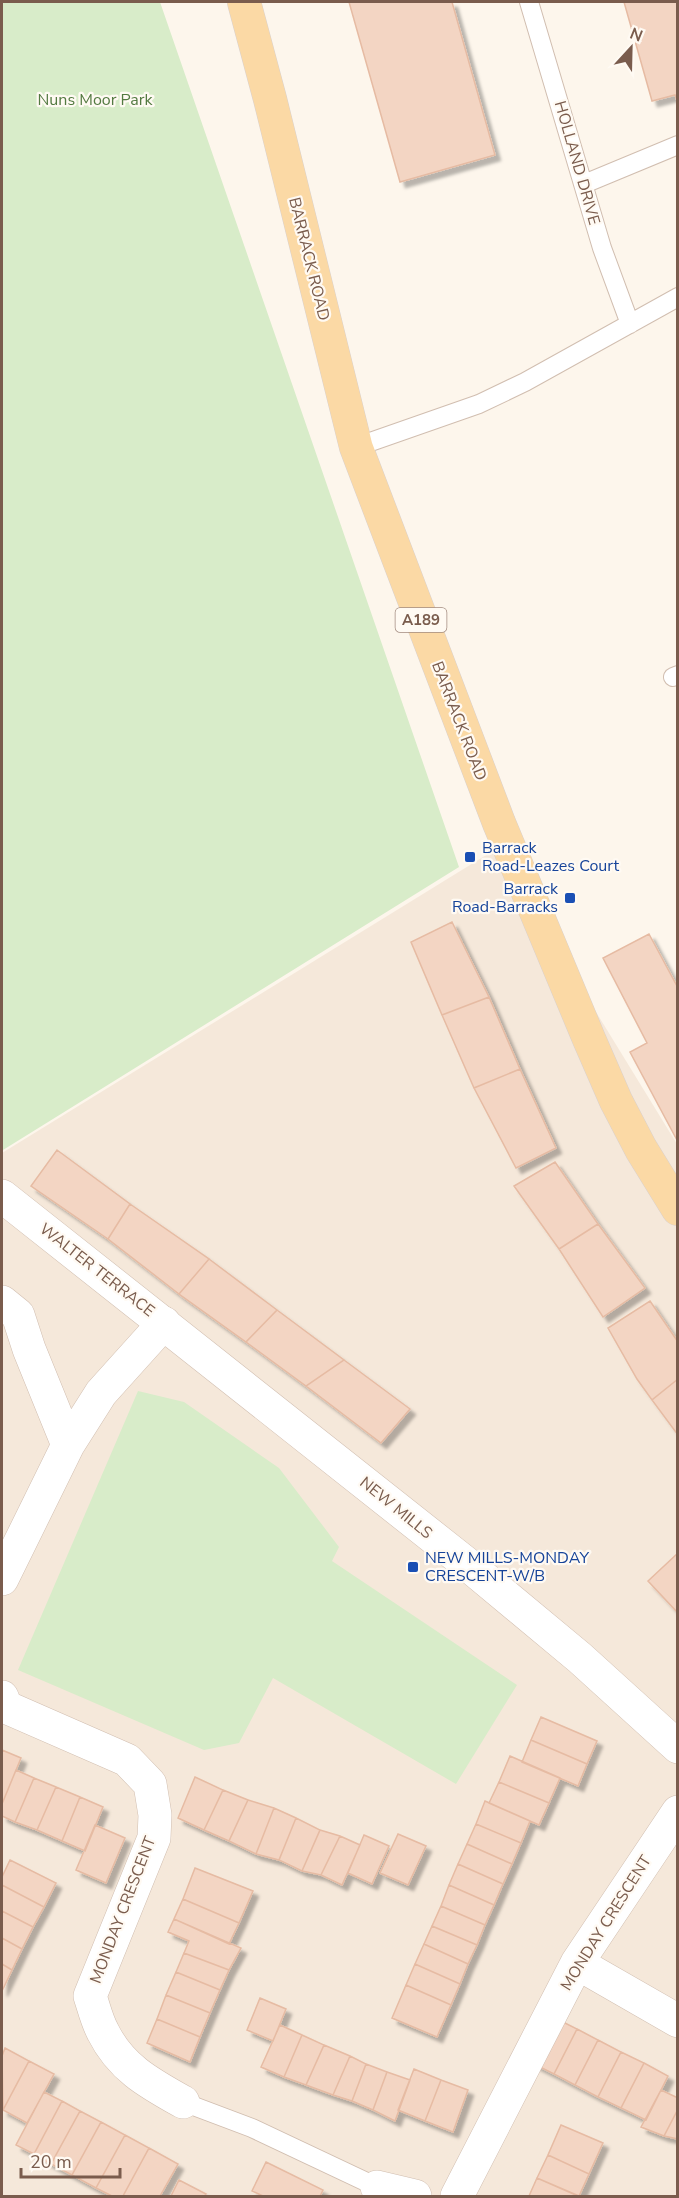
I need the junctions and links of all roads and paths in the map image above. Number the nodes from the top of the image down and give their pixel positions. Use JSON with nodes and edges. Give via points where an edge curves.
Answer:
{"nodes":[{"id":1,"x":244,"y":2,"type":"edge"},
{"id":2,"x":529,"y":2,"type":"edge"},
{"id":3,"x":678,"y":145,"type":"edge"},
{"id":4,"x":584,"y":184,"type":"junction"},
{"id":5,"x":678,"y":297,"type":"edge"},
{"id":6,"x":630,"y":324,"type":"junction"},
{"id":7,"x":356,"y":447,"type":"junction"},
{"id":8,"x":2,"y":1196,"type":"edge"},
{"id":9,"x":678,"y":1209,"type":"edge"},
{"id":10,"x":2,"y":1302,"type":"edge"},
{"id":11,"x":164,"y":1323,"type":"junction"},
{"id":12,"x":192,"y":1345,"type":"joint"},
{"id":13,"x":68,"y":1445,"type":"junction"},
{"id":14,"x":2,"y":1580,"type":"edge"},
{"id":15,"x":2,"y":1697,"type":"edge"},
{"id":16,"x":678,"y":1747,"type":"edge"},
{"id":17,"x":678,"y":1812,"type":"edge"},
{"id":18,"x":577,"y":1963,"type":"junction"},
{"id":19,"x":678,"y":2022,"type":"edge"},
{"id":20,"x":183,"y":2102,"type":"joint"},
{"id":21,"x":377,"y":2187,"type":"joint"},
{"id":22,"x":415,"y":2196,"type":"edge"},
{"id":23,"x":457,"y":2196,"type":"edge"}],
"edges":[{"from":1,"to":7,"type":"main road","name":"BARRACK ROAD","number":"A189"},
{"from":2,"to":4,"type":"lane","name":"HOLLAND DRIVE"},
{"from":3,"to":4,"type":"lane"},
{"from":4,"to":6,"type":"lane","name":"HOLLAND DRIVE"},
{"from":5,"to":6,"type":"lane"},
{"from":6,"to":7,"type":"lane","via":[[479,404]]},
{"from":7,"to":9,"type":"main road","name":"BARRACK ROAD","number":"A189","via":[[499,823],[589,1039],[616,1101]]},
{"from":8,"to":11,"type":"street","name":"WALTER TERRACE"},
{"from":10,"to":13,"type":"street","via":[[18,1315]]},
{"from":11,"to":12,"type":"street","name":"WALTER TERRACE"},
{"from":11,"to":13,"type":"street","via":[[100,1393]]},
{"from":12,"to":16,"type":"street","name":"NEW MILLS","via":[[467,1564],[580,1658]]},
{"from":13,"to":14,"type":"street"},
{"from":15,"to":20,"type":"street","name":"MONDAY CRESCENT","via":[[6,1707],[127,1760],[150,1784],[154,1838],[90,1996],[102,2031],[119,2058],[144,2080]]},
{"from":17,"to":18,"type":"street","name":"MONDAY CRESCENT"},
{"from":18,"to":19,"type":"street"},
{"from":18,"to":23,"type":"street","name":"MONDAY CRESCENT"},
{"from":20,"to":21,"type":"lane","name":"MONDAY CRESCENT","via":[[252,2128]]},
{"from":21,"to":22,"type":"street"}]}
